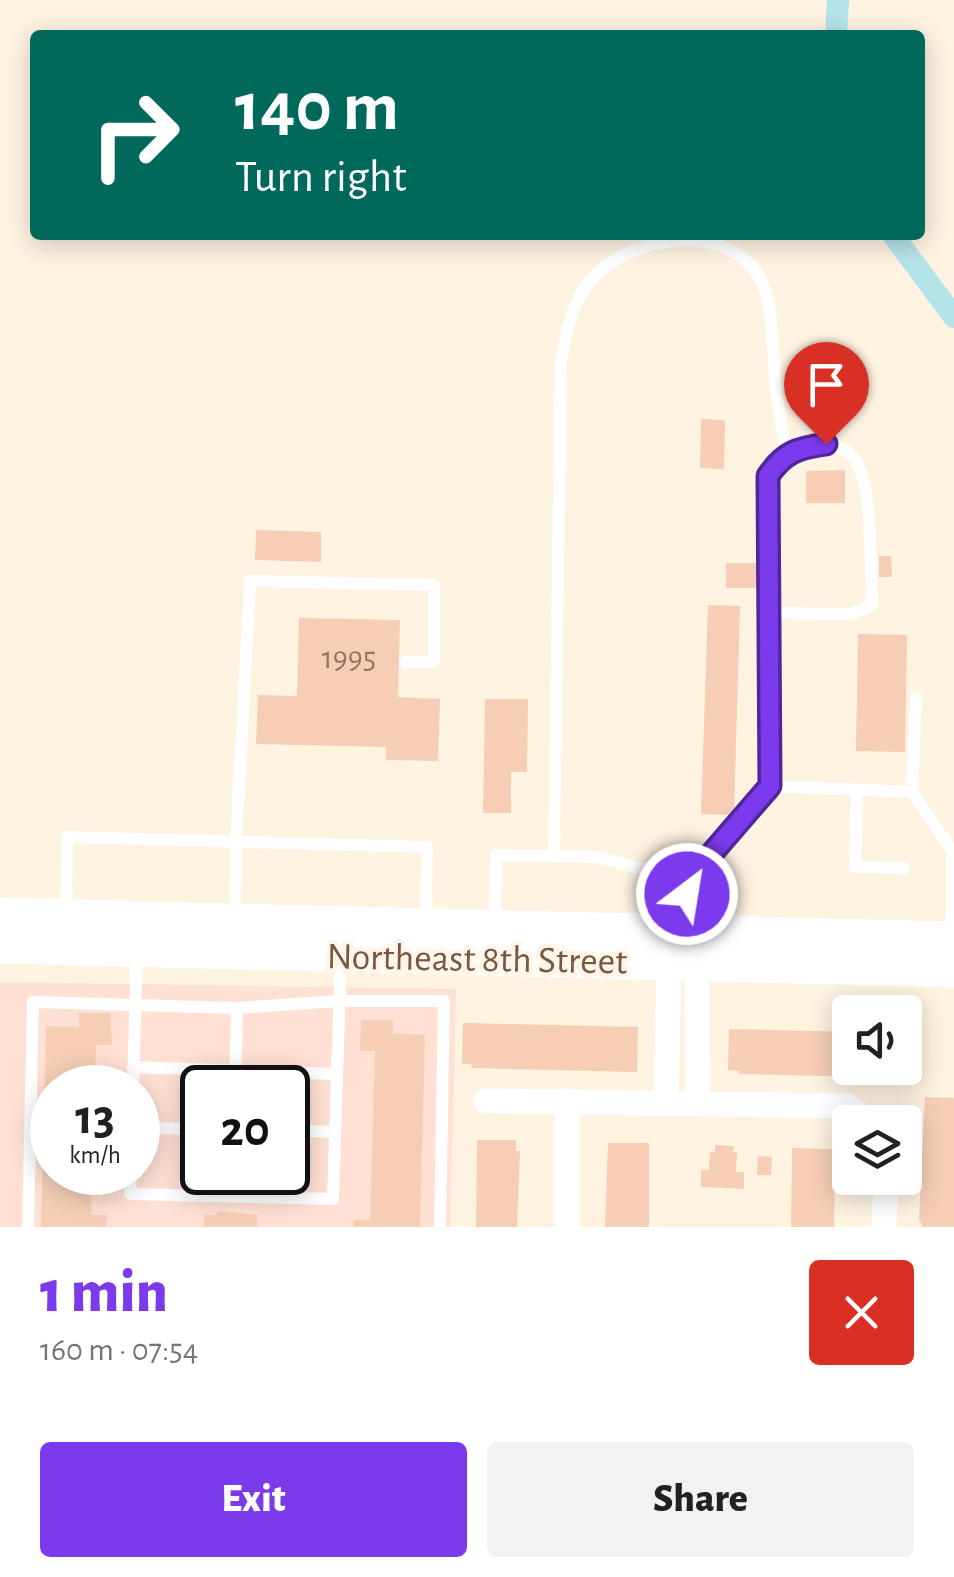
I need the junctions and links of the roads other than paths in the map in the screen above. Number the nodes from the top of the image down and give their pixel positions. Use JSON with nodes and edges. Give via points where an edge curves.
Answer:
{"nodes":[{"id":1,"x":786,"y":454,"type":"junction"},
{"id":2,"x":768,"y":613,"type":"junction"},
{"id":3,"x":405,"y":662,"type":"dead end"},
{"id":4,"x":916,"y":696,"type":"dead end"},
{"id":5,"x":770,"y":786,"type":"junction"},
{"id":6,"x":857,"y":790,"type":"junction"},
{"id":7,"x":912,"y":792,"type":"junction"},
{"id":8,"x":236,"y":843,"type":"junction"},
{"id":9,"x":554,"y":856,"type":"junction"},
{"id":10,"x":904,"y":868,"type":"dead end"},
{"id":11,"x":688,"y":881,"type":"junction"},
{"id":12,"x":0,"y":915,"type":"edge"},
{"id":13,"x":66,"y":917,"type":"junction"},
{"id":14,"x":235,"y":921,"type":"junction"},
{"id":15,"x":426,"y":926,"type":"junction"},
{"id":16,"x":494,"y":928,"type":"junction"},
{"id":17,"x":0,"y":946,"type":"edge"},
{"id":18,"x":137,"y":950,"type":"junction"},
{"id":19,"x":684,"y":953,"type":"junction"},
{"id":20,"x":341,"y":955,"type":"junction"},
{"id":21,"x":953,"y":955,"type":"edge"},
{"id":22,"x":340,"y":1000,"type":"junction"},
{"id":23,"x":135,"y":1004,"type":"junction"},
{"id":24,"x":237,"y":1008,"type":"junction"},
{"id":25,"x":667,"y":1052,"type":"junction"},
{"id":26,"x":698,"y":1052,"type":"junction"},
{"id":27,"x":133,"y":1065,"type":"edge"},
{"id":28,"x":235,"y":1065,"type":"edge"},
{"id":29,"x":310,"y":1073,"type":"edge"},
{"id":30,"x":336,"y":1074,"type":"junction"},
{"id":31,"x":666,"y":1101,"type":"junction"},
{"id":32,"x":486,"y":1102,"type":"dead end"},
{"id":33,"x":567,"y":1102,"type":"junction"},
{"id":34,"x":698,"y":1102,"type":"junction"},
{"id":35,"x":832,"y":1106,"type":"edge"},
{"id":36,"x":310,"y":1131,"type":"edge"},
{"id":37,"x":334,"y":1132,"type":"junction"},
{"id":38,"x":160,"y":1195,"type":"edge"},
{"id":39,"x":885,"y":1195,"type":"edge"},
{"id":40,"x":233,"y":1196,"type":"joint"},
{"id":41,"x":28,"y":1227,"type":"edge"},
{"id":42,"x":440,"y":1227,"type":"edge"},
{"id":43,"x":567,"y":1227,"type":"edge"},
{"id":44,"x":884,"y":1227,"type":"edge"}],
"edges":[{"from":1,"to":2,"type":"lane","via":[[768,476]]},
{"from":1,"to":2,"type":"lane","via":[[826,444],[844,448],[858,464],[872,605],[851,614]]},
{"from":1,"to":9,"type":"lane","via":[[763,282],[745,258],[692,240],[656,243],[619,257],[594,278],[571,311],[561,362]]},
{"from":2,"to":5,"type":"lane"},
{"from":3,"to":8,"type":"lane","via":[[434,662],[434,585],[250,581]]},
{"from":4,"to":7,"type":"lane"},
{"from":5,"to":6,"type":"lane"},
{"from":5,"to":11,"type":"lane"},
{"from":6,"to":7,"type":"lane"},
{"from":6,"to":10,"type":"lane","via":[[855,867]]},
{"from":7,"to":21,"type":"lane","via":[[952,852]]},
{"from":8,"to":13,"type":"lane","via":[[68,837]]},
{"from":8,"to":14,"type":"lane"},
{"from":8,"to":15,"type":"lane","via":[[427,847]]},
{"from":9,"to":11,"type":"lane","via":[[598,857]]},
{"from":9,"to":16,"type":"lane","via":[[496,855]]},
{"from":11,"to":19,"type":"lane"},
{"from":12,"to":13,"type":"main road","name":"Northeast 8th Street"},
{"from":13,"to":14,"type":"main road","name":"Northeast 8th Street"},
{"from":14,"to":15,"type":"main road","name":"Northeast 8th Street"},
{"from":15,"to":16,"type":"main road","name":"Northeast 8th Street"},
{"from":16,"to":19,"type":"main road","name":"Northeast 8th Street"},
{"from":17,"to":18,"type":"main road","name":"Northeast 8th Street"},
{"from":18,"to":20,"type":"main road","name":"Northeast 8th Street"},
{"from":18,"to":23,"type":"lane"},
{"from":19,"to":20,"type":"main road","name":"Northeast 8th Street"},
{"from":19,"to":21,"type":"main road","name":"Northeast 8th Street"},
{"from":19,"to":25,"type":"street"},
{"from":19,"to":26,"type":"street"},
{"from":20,"to":22,"type":"lane"},
{"from":22,"to":24,"type":"lane"},
{"from":22,"to":30,"type":"lane"},
{"from":22,"to":42,"type":"lane","via":[[444,1002]]},
{"from":23,"to":24,"type":"lane"},
{"from":23,"to":27,"type":"lane"},
{"from":23,"to":41,"type":"lane","via":[[32,1002]]},
{"from":24,"to":28,"type":"lane"},
{"from":25,"to":26,"type":"street"},
{"from":25,"to":31,"type":"street"},
{"from":26,"to":34,"type":"street"},
{"from":29,"to":30,"type":"lane"},
{"from":30,"to":37,"type":"lane"},
{"from":31,"to":33,"type":"street"},
{"from":31,"to":34,"type":"street"},
{"from":32,"to":33,"type":"street"},
{"from":33,"to":43,"type":"street"},
{"from":34,"to":35,"type":"street"},
{"from":36,"to":37,"type":"lane"},
{"from":37,"to":40,"type":"lane","via":[[333,1199]]},
{"from":38,"to":40,"type":"lane"},
{"from":39,"to":44,"type":"street"}]}
